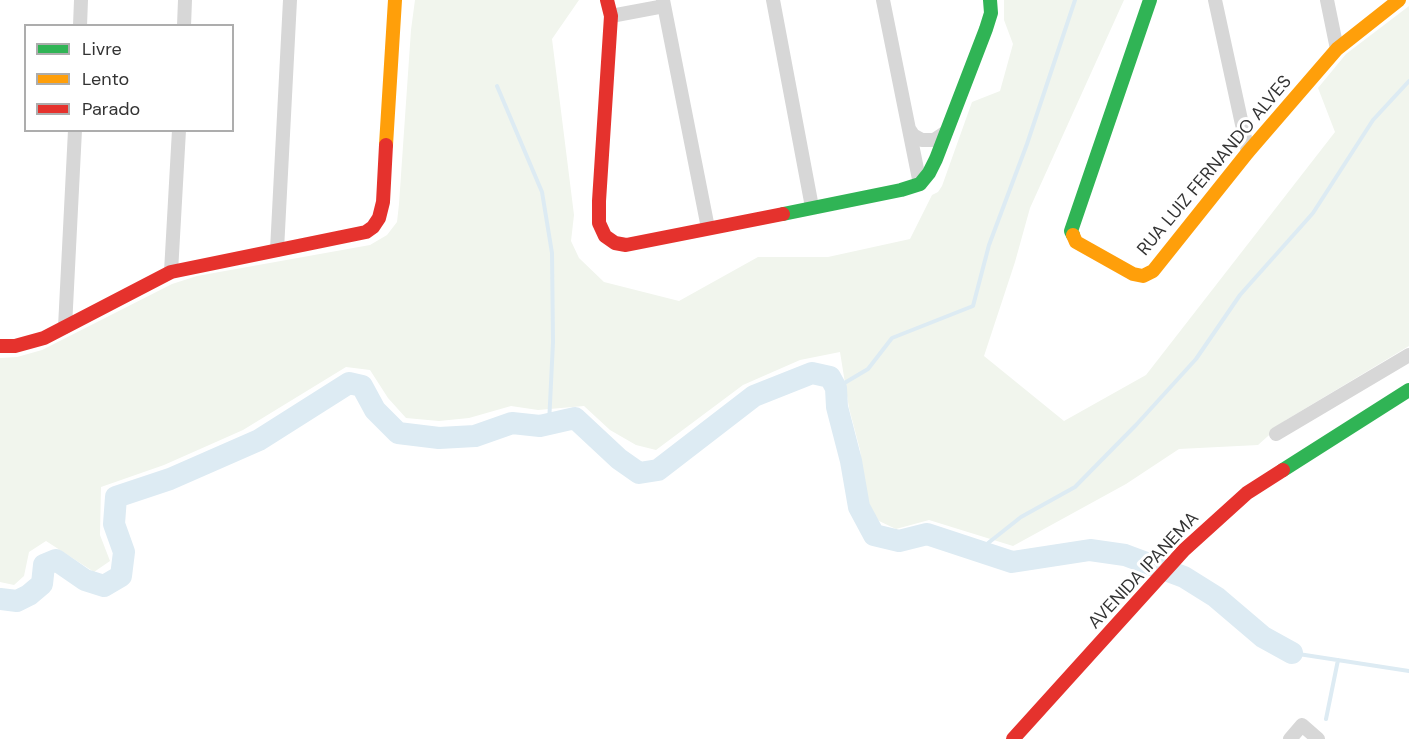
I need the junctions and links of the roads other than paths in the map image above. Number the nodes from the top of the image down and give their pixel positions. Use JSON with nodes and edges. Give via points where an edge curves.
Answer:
{"nodes":[{"id":1,"x":81,"y":0,"type":"edge"},
{"id":2,"x":185,"y":0,"type":"edge"},
{"id":3,"x":290,"y":0,"type":"edge"},
{"id":4,"x":395,"y":0,"type":"edge"},
{"id":5,"x":607,"y":0,"type":"edge"},
{"id":6,"x":773,"y":0,"type":"edge"},
{"id":7,"x":883,"y":0,"type":"edge"},
{"id":8,"x":990,"y":0,"type":"edge"},
{"id":9,"x":1150,"y":0,"type":"edge"},
{"id":10,"x":1215,"y":0,"type":"edge"},
{"id":11,"x":1327,"y":0,"type":"edge"},
{"id":12,"x":1399,"y":0,"type":"edge"},
{"id":13,"x":664,"y":3,"type":"edge"},
{"id":14,"x":611,"y":16,"type":"junction"},
{"id":15,"x":80,"y":24,"type":"edge"},
{"id":16,"x":184,"y":24,"type":"edge"},
{"id":17,"x":1337,"y":49,"type":"junction"},
{"id":18,"x":909,"y":129,"type":"junction"},
{"id":19,"x":75,"y":132,"type":"edge"},
{"id":20,"x":179,"y":132,"type":"edge"},
{"id":21,"x":946,"y":132,"type":"junction"},
{"id":22,"x":1248,"y":152,"type":"junction"},
{"id":23,"x":920,"y":184,"type":"junction"},
{"id":24,"x":812,"y":207,"type":"junction"},
{"id":25,"x":708,"y":228,"type":"junction"},
{"id":26,"x":277,"y":250,"type":"junction"},
{"id":27,"x":171,"y":272,"type":"junction"},
{"id":28,"x":65,"y":327,"type":"junction"},
{"id":29,"x":0,"y":346,"type":"edge"},
{"id":30,"x":1409,"y":355,"type":"edge"},
{"id":31,"x":1409,"y":390,"type":"edge"},
{"id":32,"x":1276,"y":434,"type":"dead end"},
{"id":33,"x":1013,"y":739,"type":"edge"},
{"id":34,"x":1290,"y":739,"type":"edge"},
{"id":35,"x":1318,"y":739,"type":"edge"}],
"edges":[{"from":1,"to":15,"type":"street"},
{"from":2,"to":16,"type":"street"},
{"from":3,"to":26,"type":"street"},
{"from":4,"to":26,"type":"street","via":[[380,218],[366,232]]},
{"from":5,"to":14,"type":"street"},
{"from":6,"to":24,"type":"street"},
{"from":7,"to":18,"type":"street"},
{"from":8,"to":21,"type":"street","via":[[986,29]]},
{"from":9,"to":22,"type":"street","name":"RUA LUIZ FERNANDO ALVES","via":[[1074,217],[1071,231],[1076,242],[1133,274],[1143,276],[1153,271]]},
{"from":10,"to":22,"type":"street"},
{"from":11,"to":17,"type":"street"},
{"from":12,"to":17,"type":"street","name":"RUA LUIZ FERNANDO ALVES"},
{"from":13,"to":14,"type":"street"},
{"from":13,"to":25,"type":"street"},
{"from":14,"to":25,"type":"street","via":[[599,223],[605,236],[626,245]]},
{"from":17,"to":22,"type":"street","name":"RUA LUIZ FERNANDO ALVES"},
{"from":18,"to":21,"type":"street","via":[[922,140],[934,140]]},
{"from":18,"to":23,"type":"street"},
{"from":19,"to":28,"type":"street"},
{"from":20,"to":27,"type":"street"},
{"from":21,"to":23,"type":"street","via":[[929,173]]},
{"from":23,"to":24,"type":"street"},
{"from":24,"to":25,"type":"street"},
{"from":26,"to":27,"type":"street"},
{"from":27,"to":28,"type":"street"},
{"from":28,"to":29,"type":"street","via":[[33,342]]},
{"from":30,"to":32,"type":"street"},
{"from":31,"to":33,"type":"street","name":"AVENIDA IPANEMA","via":[[1247,493],[1184,550]]},
{"from":34,"to":35,"type":"street","via":[[1302,725]]}]}
